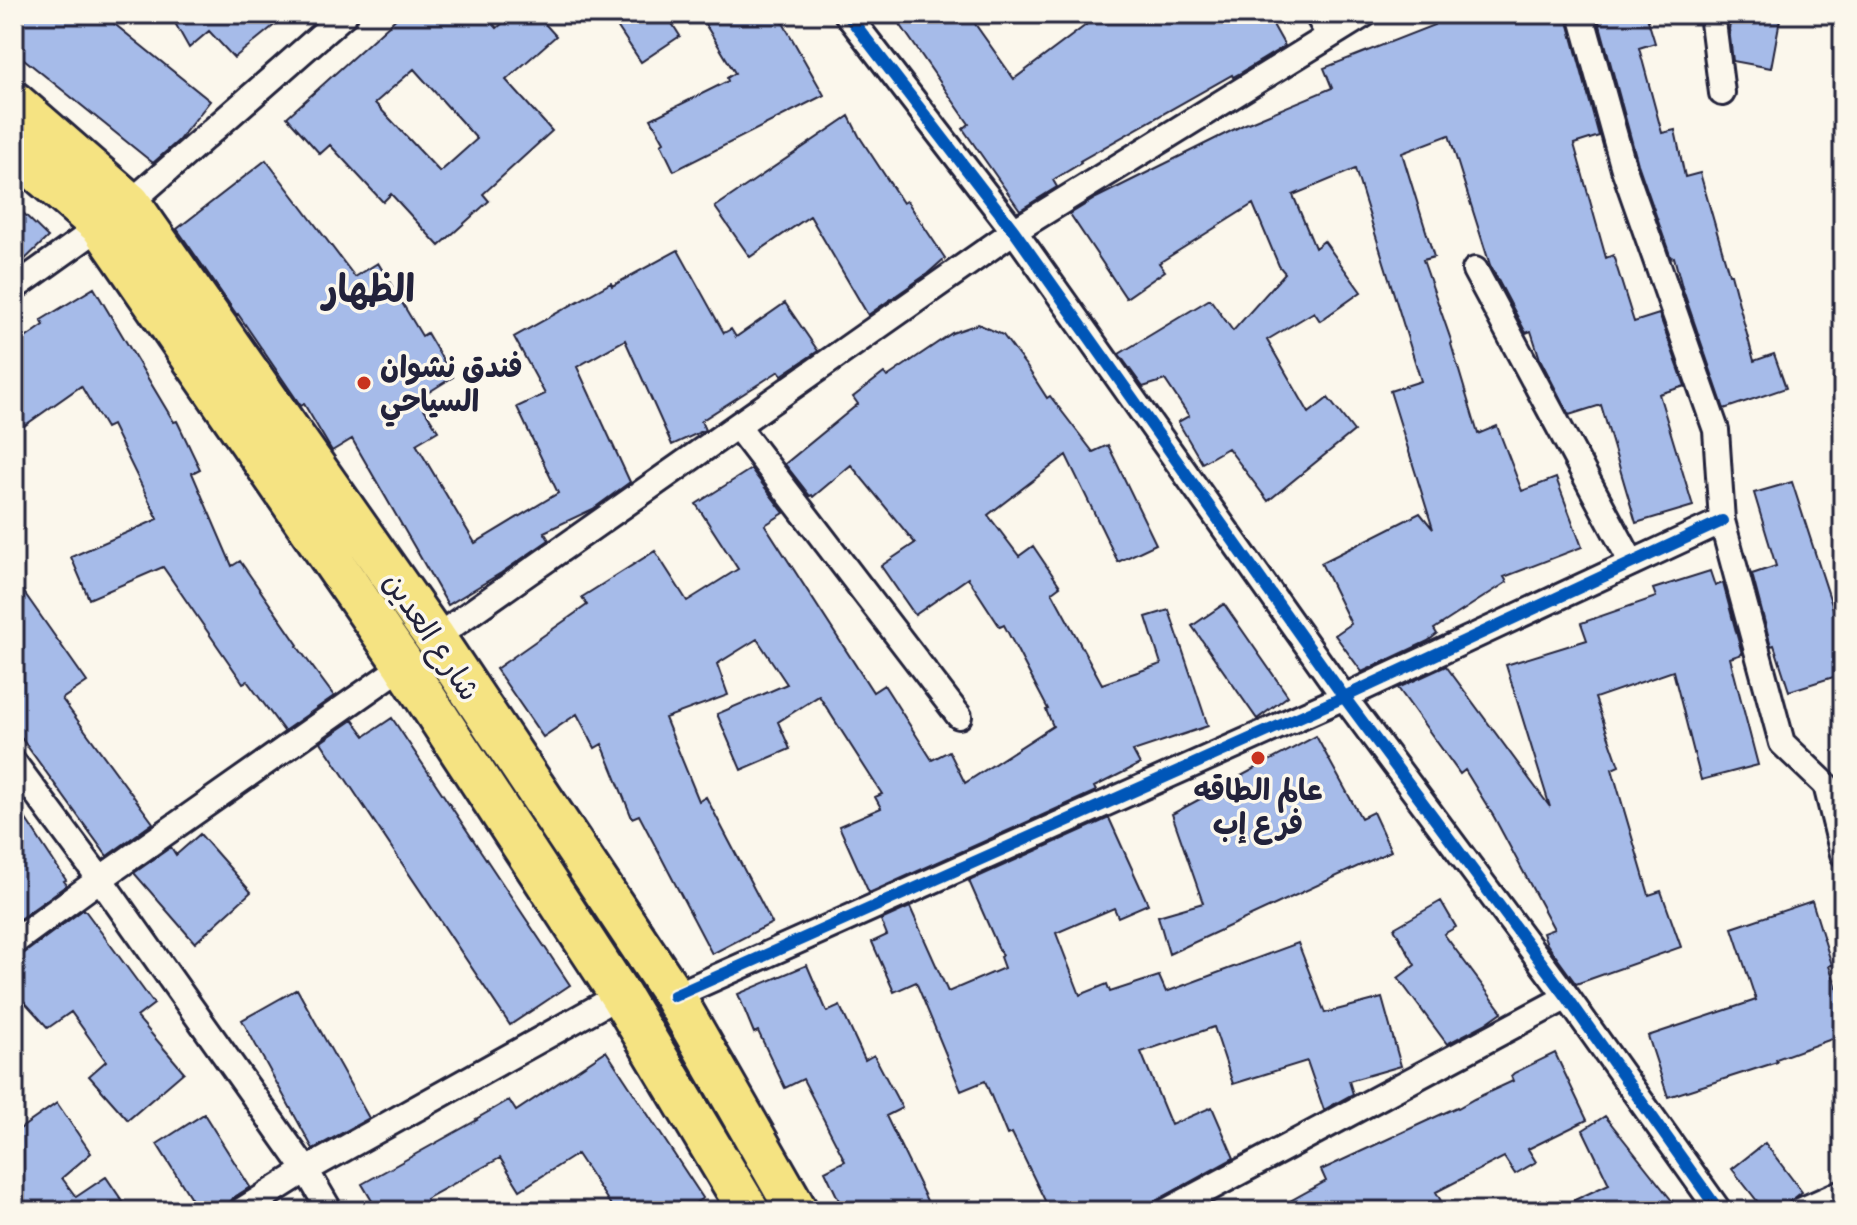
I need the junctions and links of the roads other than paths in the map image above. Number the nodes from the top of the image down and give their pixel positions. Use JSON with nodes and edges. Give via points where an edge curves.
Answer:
{"nodes":[{"id":1,"x":345,"y":14,"type":"edge"},
{"id":2,"x":847,"y":14,"type":"edge"},
{"id":3,"x":1365,"y":14,"type":"edge"},
{"id":4,"x":1581,"y":14,"type":"edge"},
{"id":5,"x":1712,"y":14,"type":"edge"},
{"id":6,"x":1323,"y":24,"type":"edge"},
{"id":7,"x":1722,"y":93,"type":"dead end"},
{"id":8,"x":14,"y":102,"type":"edge"},
{"id":9,"x":14,"y":151,"type":"edge"},
{"id":10,"x":116,"y":214,"type":"junction"},
{"id":11,"x":1014,"y":231,"type":"junction"},
{"id":12,"x":1475,"y":270,"type":"dead end"},
{"id":13,"x":14,"y":288,"type":"edge"},
{"id":14,"x":737,"y":426,"type":"junction"},
{"id":15,"x":1722,"y":521,"type":"junction"},
{"id":16,"x":1632,"y":563,"type":"junction"},
{"id":17,"x":435,"y":638,"type":"junction"},
{"id":18,"x":404,"y":665,"type":"junction"},
{"id":19,"x":1344,"y":697,"type":"junction"},
{"id":20,"x":959,"y":716,"type":"dead end"},
{"id":21,"x":14,"y":763,"type":"edge"},
{"id":22,"x":1835,"y":782,"type":"edge"},
{"id":23,"x":1843,"y":854,"type":"edge"},
{"id":24,"x":100,"y":879,"type":"junction"},
{"id":25,"x":14,"y":942,"type":"edge"},
{"id":26,"x":620,"y":995,"type":"junction"},
{"id":27,"x":674,"y":996,"type":"junction"},
{"id":28,"x":1567,"y":997,"type":"junction"},
{"id":29,"x":306,"y":1170,"type":"junction"},
{"id":30,"x":1843,"y":1192,"type":"edge"},
{"id":31,"x":241,"y":1211,"type":"edge"},
{"id":32,"x":330,"y":1211,"type":"edge"},
{"id":33,"x":749,"y":1211,"type":"edge"},
{"id":34,"x":797,"y":1211,"type":"edge"},
{"id":35,"x":1167,"y":1211,"type":"edge"},
{"id":36,"x":1719,"y":1211,"type":"edge"},
{"id":37,"x":1800,"y":1211,"type":"edge"}],
"edges":[{"from":1,"to":10,"type":"street"},
{"from":2,"to":11,"type":"street"},
{"from":3,"to":6,"type":"street"},
{"from":4,"to":15,"type":"street","via":[[1624,169],[1716,430]]},
{"from":5,"to":7,"type":"street"},
{"from":6,"to":11,"type":"street"},
{"from":8,"to":10,"type":"main road","name":"شارع العدين"},
{"from":9,"to":10,"type":"main road","name":"شارع العدين"},
{"from":10,"to":13,"type":"street"},
{"from":10,"to":17,"type":"main road","name":"شارع العدين"},
{"from":10,"to":18,"type":"main road","name":"شارع العدين"},
{"from":11,"to":14,"type":"street"},
{"from":11,"to":19,"type":"street"},
{"from":12,"to":16,"type":"street"},
{"from":14,"to":17,"type":"street"},
{"from":14,"to":20,"type":"street"},
{"from":15,"to":16,"type":"street"},
{"from":15,"to":22,"type":"street","via":[[1782,743]]},
{"from":16,"to":19,"type":"street"},
{"from":17,"to":27,"type":"main road","name":"شارع العدين"},
{"from":18,"to":24,"type":"street"},
{"from":18,"to":26,"type":"main road","name":"شارع العدين"},
{"from":19,"to":27,"type":"street"},
{"from":19,"to":28,"type":"street"},
{"from":21,"to":24,"type":"street"},
{"from":22,"to":23,"type":"street"},
{"from":24,"to":25,"type":"street"},
{"from":24,"to":29,"type":"street"},
{"from":26,"to":29,"type":"street"},
{"from":26,"to":33,"type":"main road","name":"شارع العدين"},
{"from":27,"to":34,"type":"main road","name":"شارع العدين"},
{"from":28,"to":35,"type":"street"},
{"from":28,"to":36,"type":"street"},
{"from":29,"to":31,"type":"street"},
{"from":29,"to":32,"type":"street"},
{"from":30,"to":37,"type":"street"}]}
